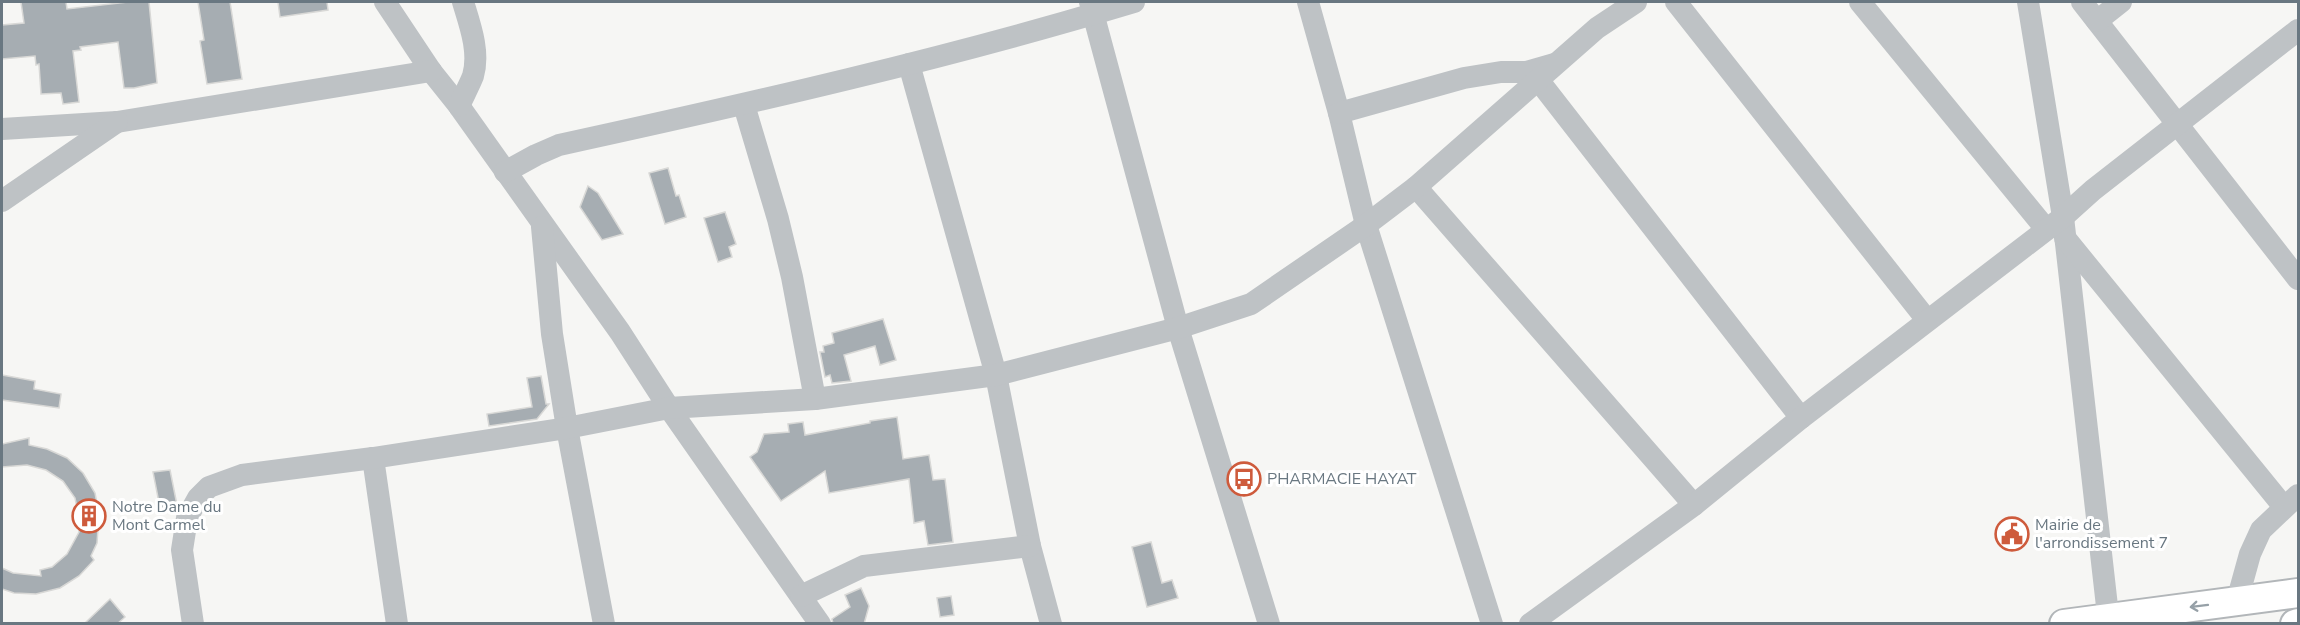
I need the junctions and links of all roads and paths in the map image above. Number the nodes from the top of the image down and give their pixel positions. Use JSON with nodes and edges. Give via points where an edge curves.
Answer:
{"nodes":[{"id":1,"x":385,"y":2,"type":"edge"},
{"id":2,"x":463,"y":2,"type":"edge"},
{"id":3,"x":1134,"y":2,"type":"edge"},
{"id":4,"x":1308,"y":2,"type":"edge"},
{"id":5,"x":1636,"y":2,"type":"edge"},
{"id":6,"x":1676,"y":2,"type":"edge"},
{"id":7,"x":1860,"y":2,"type":"edge"},
{"id":8,"x":2028,"y":2,"type":"edge"},
{"id":9,"x":2082,"y":2,"type":"edge"},
{"id":10,"x":2121,"y":2,"type":"edge"},
{"id":11,"x":1091,"y":8,"type":"edge"},
{"id":12,"x":2097,"y":21,"type":"junction"},
{"id":13,"x":2298,"y":33,"type":"edge"},
{"id":14,"x":1558,"y":63,"type":"junction"},
{"id":15,"x":909,"y":64,"type":"junction"},
{"id":16,"x":431,"y":71,"type":"junction"},
{"id":17,"x":1539,"y":81,"type":"junction"},
{"id":18,"x":744,"y":105,"type":"junction"},
{"id":19,"x":459,"y":106,"type":"junction"},
{"id":20,"x":1340,"y":113,"type":"junction"},
{"id":21,"x":117,"y":122,"type":"junction"},
{"id":22,"x":2179,"y":124,"type":"junction"},
{"id":23,"x":2,"y":129,"type":"edge"},
{"id":24,"x":505,"y":172,"type":"junction"},
{"id":25,"x":1416,"y":187,"type":"junction"},
{"id":26,"x":2,"y":201,"type":"edge"},
{"id":27,"x":1366,"y":225,"type":"junction"},
{"id":28,"x":542,"y":226,"type":"junction"},
{"id":29,"x":2058,"y":228,"type":"junction"},
{"id":30,"x":2298,"y":279,"type":"edge"},
{"id":31,"x":1927,"y":320,"type":"junction"},
{"id":32,"x":1178,"y":328,"type":"junction"},
{"id":33,"x":996,"y":375,"type":"junction"},
{"id":34,"x":814,"y":399,"type":"junction"},
{"id":35,"x":669,"y":408,"type":"junction"},
{"id":36,"x":1801,"y":418,"type":"junction"},
{"id":37,"x":567,"y":428,"type":"junction"},
{"id":38,"x":373,"y":458,"type":"junction"},
{"id":39,"x":2291,"y":501,"type":"edge"},
{"id":40,"x":1694,"y":505,"type":"junction"},
{"id":41,"x":1030,"y":546,"type":"junction"},
{"id":42,"x":2298,"y":593,"type":"edge"},
{"id":43,"x":801,"y":596,"type":"junction"},
{"id":44,"x":2237,"y":601,"type":"junction"},
{"id":45,"x":2108,"y":621,"type":"edge"},
{"id":46,"x":193,"y":624,"type":"edge"},
{"id":47,"x":397,"y":624,"type":"edge"},
{"id":48,"x":604,"y":624,"type":"edge"},
{"id":49,"x":820,"y":624,"type":"edge"},
{"id":50,"x":1051,"y":624,"type":"edge"},
{"id":51,"x":1269,"y":624,"type":"edge"},
{"id":52,"x":1492,"y":624,"type":"edge"},
{"id":53,"x":1530,"y":624,"type":"edge"},
{"id":54,"x":2064,"y":624,"type":"edge"}],
"edges":[{"from":1,"to":16,"type":"street"},
{"from":2,"to":19,"type":"street","via":[[475,57],[473,75]]},
{"from":3,"to":11,"type":"street"},
{"from":4,"to":20,"type":"street"},
{"from":5,"to":14,"type":"street"},
{"from":6,"to":31,"type":"street"},
{"from":7,"to":29,"type":"street"},
{"from":8,"to":29,"type":"street"},
{"from":9,"to":12,"type":"street"},
{"from":10,"to":12,"type":"street"},
{"from":11,"to":15,"type":"street"},
{"from":11,"to":32,"type":"street"},
{"from":12,"to":22,"type":"street"},
{"from":13,"to":22,"type":"street"},
{"from":14,"to":17,"type":"street"},
{"from":14,"to":20,"type":"street","via":[[1526,72],[1464,78]]},
{"from":15,"to":18,"type":"street"},
{"from":15,"to":33,"type":"street"},
{"from":16,"to":19,"type":"street"},
{"from":16,"to":21,"type":"street"},
{"from":17,"to":25,"type":"street"},
{"from":17,"to":36,"type":"street"},
{"from":18,"to":24,"type":"street","via":[[559,145]]},
{"from":18,"to":34,"type":"street","via":[[792,277]]},
{"from":19,"to":24,"type":"street"},
{"from":20,"to":27,"type":"street"},
{"from":21,"to":23,"type":"street"},
{"from":21,"to":26,"type":"street"},
{"from":22,"to":29,"type":"street","via":[[2092,190]]},
{"from":22,"to":30,"type":"street"},
{"from":24,"to":28,"type":"street"},
{"from":25,"to":27,"type":"street"},
{"from":25,"to":40,"type":"street"},
{"from":27,"to":32,"type":"street","via":[[1251,304]]},
{"from":27,"to":52,"type":"street"},
{"from":28,"to":35,"type":"street","via":[[620,332]]},
{"from":28,"to":37,"type":"street","via":[[552,334]]},
{"from":29,"to":31,"type":"street"},
{"from":29,"to":39,"type":"street"},
{"from":29,"to":45,"type":"street"},
{"from":31,"to":36,"type":"street"},
{"from":32,"to":33,"type":"street"},
{"from":32,"to":51,"type":"street"},
{"from":33,"to":34,"type":"street"},
{"from":33,"to":41,"type":"street"},
{"from":34,"to":35,"type":"street"},
{"from":35,"to":37,"type":"street"},
{"from":35,"to":43,"type":"street"},
{"from":36,"to":40,"type":"street"},
{"from":37,"to":38,"type":"street"},
{"from":37,"to":48,"type":"street"},
{"from":38,"to":46,"type":"street","via":[[242,475],[219,482],[204,492],[187,518],[183,536]]},
{"from":38,"to":47,"type":"street"},
{"from":39,"to":44,"type":"street","via":[[2261,530]]},
{"from":40,"to":53,"type":"street"},
{"from":41,"to":43,"type":"street","via":[[864,566]]},
{"from":41,"to":50,"type":"street"},
{"from":42,"to":44,"type":"main road"},
{"from":43,"to":49,"type":"street"},
{"from":44,"to":45,"type":"main road","one_way":true},
{"from":45,"to":54,"type":"main road"}]}
